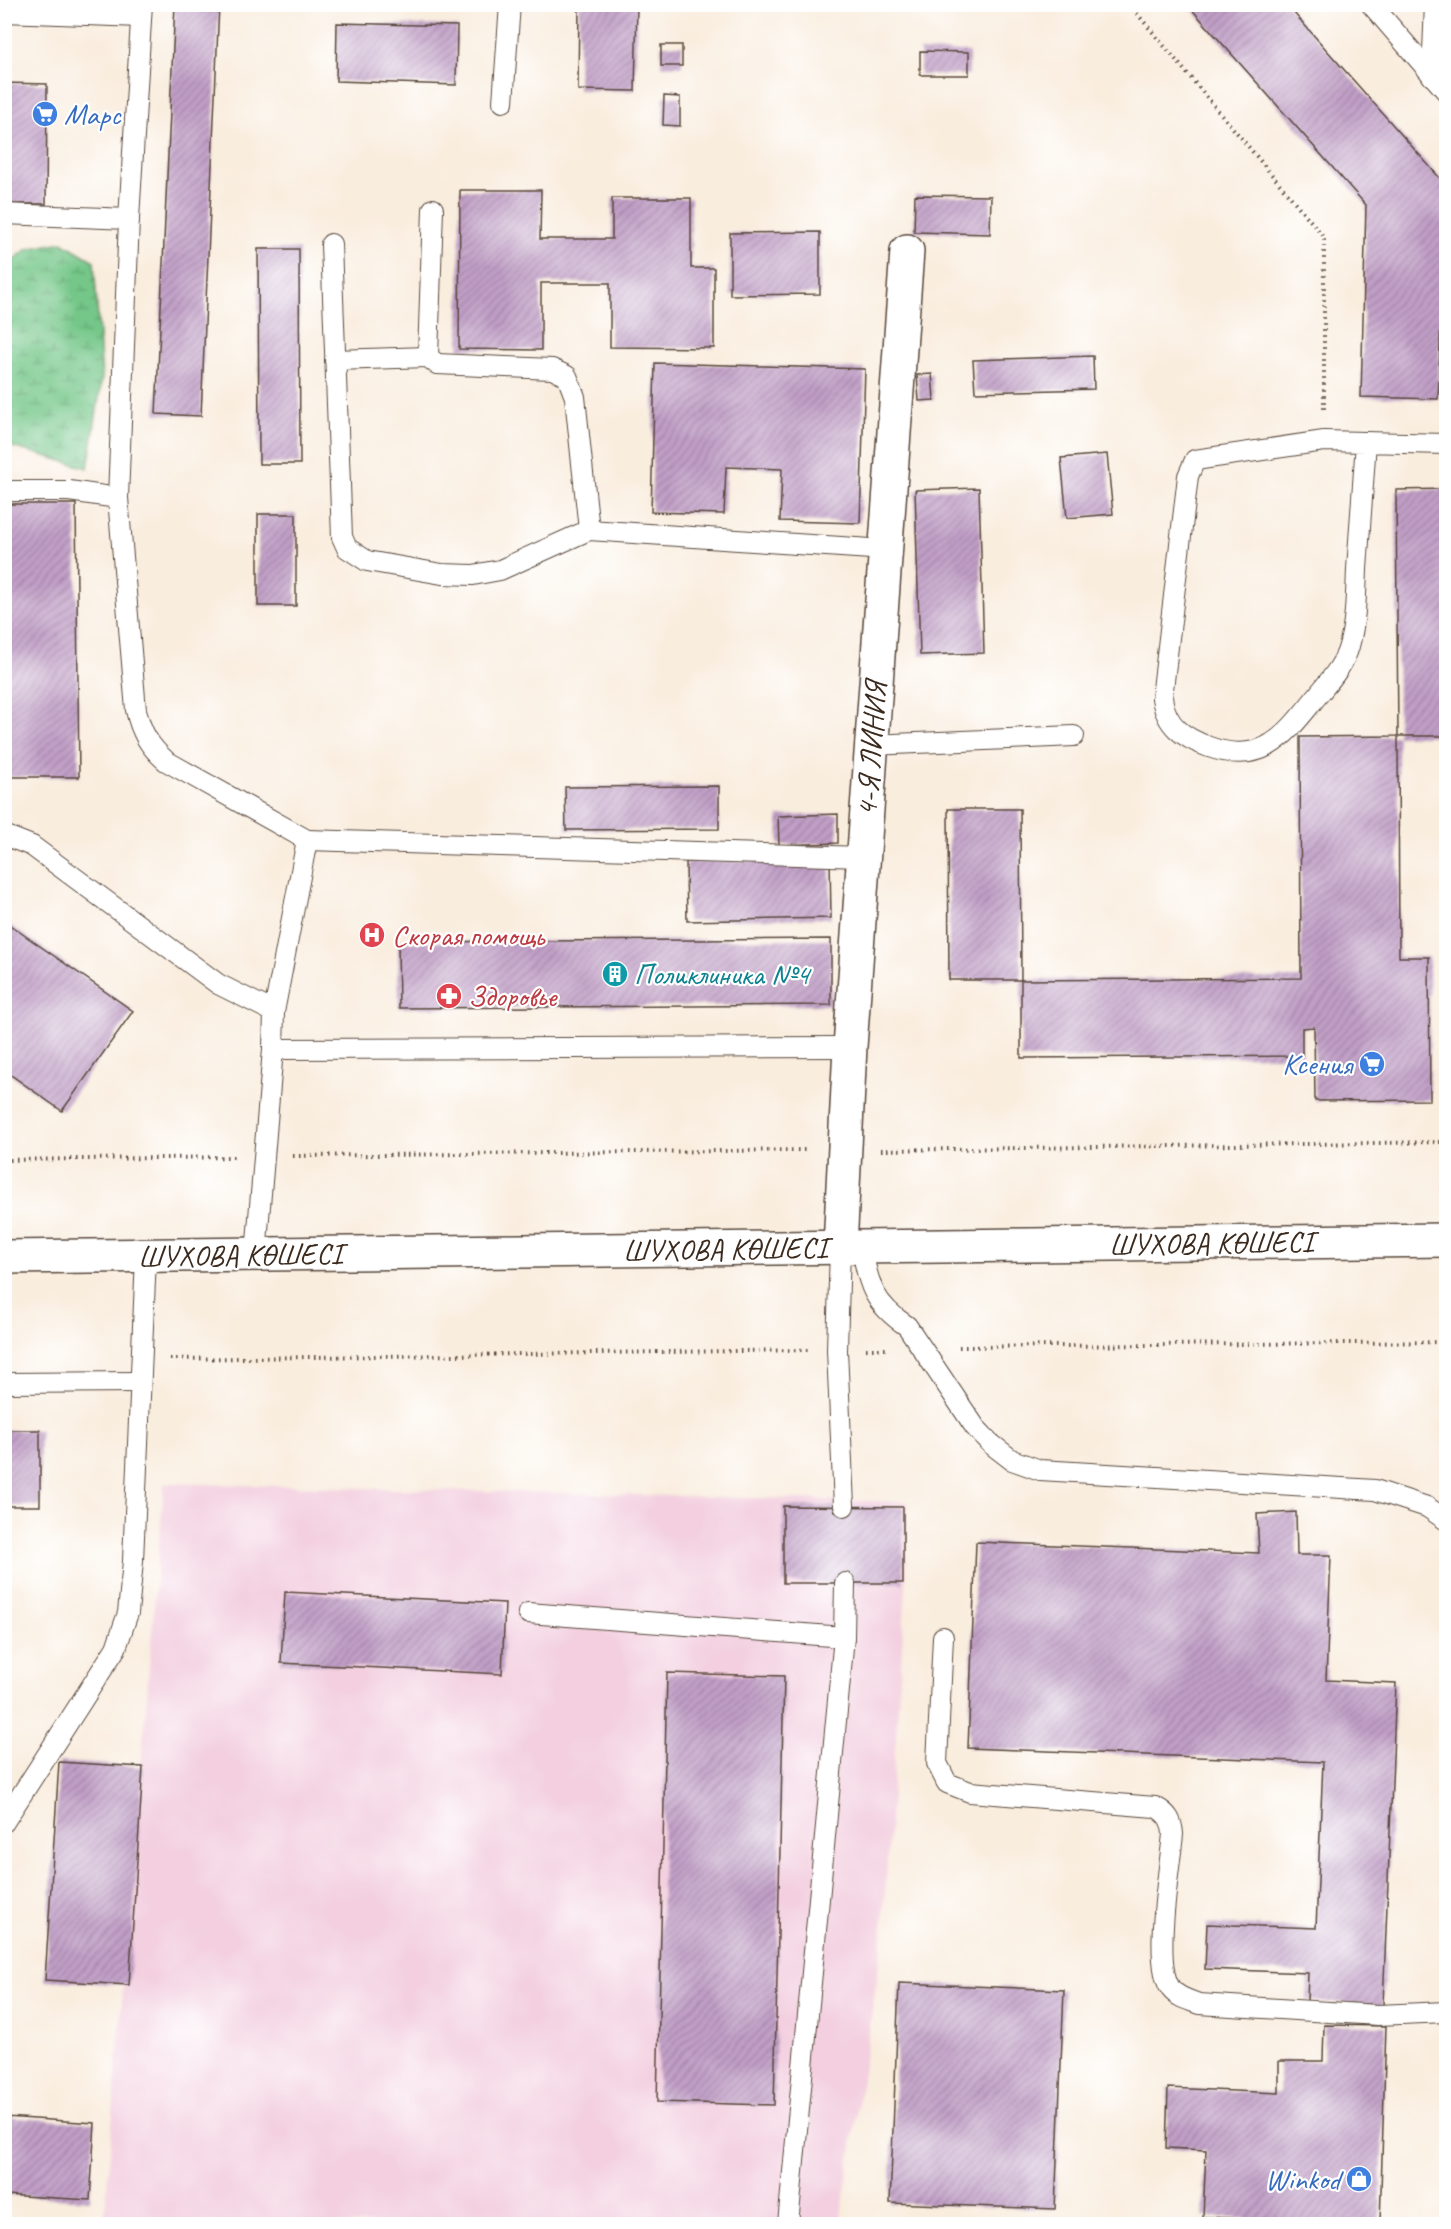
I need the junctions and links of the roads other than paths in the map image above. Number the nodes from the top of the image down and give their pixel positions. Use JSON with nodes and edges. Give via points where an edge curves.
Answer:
{"nodes":[{"id":1,"x":510,"y":4,"type":"edge"},
{"id":2,"x":1371,"y":4,"type":"edge"},
{"id":3,"x":1435,"y":4,"type":"edge"},
{"id":4,"x":142,"y":11,"type":"edge"},
{"id":5,"x":4,"y":12,"type":"edge"},
{"id":6,"x":1432,"y":75,"type":"junction"},
{"id":7,"x":1446,"y":91,"type":"edge"},
{"id":8,"x":503,"y":102,"type":"dead end"},
{"id":9,"x":433,"y":209,"type":"dead end"},
{"id":10,"x":4,"y":214,"type":"edge"},
{"id":11,"x":129,"y":219,"type":"junction"},
{"id":12,"x":331,"y":244,"type":"dead end"},
{"id":13,"x":907,"y":251,"type":"dead end"},
{"id":14,"x":429,"y":357,"type":"junction"},
{"id":15,"x":335,"y":360,"type":"junction"},
{"id":16,"x":1366,"y":442,"type":"junction"},
{"id":17,"x":1446,"y":444,"type":"edge"},
{"id":18,"x":4,"y":491,"type":"edge"},
{"id":19,"x":118,"y":498,"type":"junction"},
{"id":20,"x":589,"y":530,"type":"junction"},
{"id":21,"x":886,"y":550,"type":"junction"},
{"id":22,"x":1074,"y":736,"type":"dead end"},
{"id":23,"x":871,"y":745,"type":"junction"},
{"id":24,"x":4,"y":835,"type":"edge"},
{"id":25,"x":307,"y":840,"type":"junction"},
{"id":26,"x":863,"y":858,"type":"junction"},
{"id":27,"x":274,"y":1012,"type":"junction"},
{"id":28,"x":850,"y":1047,"type":"junction"},
{"id":29,"x":273,"y":1049,"type":"junction"},
{"id":30,"x":1446,"y":1240,"type":"edge"},
{"id":31,"x":851,"y":1247,"type":"junction"},
{"id":32,"x":256,"y":1254,"type":"junction"},
{"id":33,"x":146,"y":1256,"type":"junction"},
{"id":34,"x":4,"y":1257,"type":"edge"},
{"id":35,"x":140,"y":1382,"type":"junction"},
{"id":36,"x":4,"y":1383,"type":"edge"},
{"id":37,"x":844,"y":1506,"type":"dead end"},
{"id":38,"x":1446,"y":1520,"type":"edge"},
{"id":39,"x":845,"y":1583,"type":"dead end"},
{"id":40,"x":528,"y":1613,"type":"dead end"},
{"id":41,"x":844,"y":1637,"type":"junction"},
{"id":42,"x":943,"y":1637,"type":"dead end"},
{"id":43,"x":4,"y":1822,"type":"edge"},
{"id":44,"x":1446,"y":2012,"type":"edge"},
{"id":45,"x":788,"y":2224,"type":"edge"}],
"edges":[{"from":1,"to":8,"type":"lane"},
{"from":2,"to":6,"type":"lane"},
{"from":3,"to":6,"type":"lane"},
{"from":4,"to":5,"type":"lane"},
{"from":4,"to":11,"type":"lane"},
{"from":6,"to":7,"type":"lane"},
{"from":9,"to":14,"type":"lane"},
{"from":10,"to":11,"type":"lane"},
{"from":11,"to":19,"type":"lane"},
{"from":12,"to":15,"type":"lane"},
{"from":13,"to":21,"type":"street","name":"4-Я ЛИНИЯ"},
{"from":14,"to":15,"type":"lane"},
{"from":14,"to":20,"type":"lane","via":[[437,364],[552,369],[567,375],[575,396]]},
{"from":15,"to":20,"type":"lane","via":[[342,537],[357,556],[380,564],[473,575],[500,570]]},
{"from":16,"to":16,"type":"lane","via":[[1324,441],[1204,457],[1190,467],[1162,698],[1170,723],[1183,735],[1238,753],[1276,742],[1291,730],[1342,665],[1353,627]]},
{"from":16,"to":17,"type":"lane"},
{"from":18,"to":19,"type":"lane","via":[[69,491]]},
{"from":19,"to":25,"type":"lane","via":[[136,710],[150,747],[166,761]]},
{"from":20,"to":21,"type":"lane"},
{"from":21,"to":23,"type":"street","name":"4-Я ЛИНИЯ"},
{"from":22,"to":23,"type":"lane"},
{"from":23,"to":26,"type":"street","name":"4-Я ЛИНИЯ"},
{"from":24,"to":27,"type":"lane","via":[[33,846],[218,984]]},
{"from":25,"to":26,"type":"lane"},
{"from":25,"to":27,"type":"lane"},
{"from":26,"to":28,"type":"street","name":"4-Я ЛИНИЯ"},
{"from":27,"to":29,"type":"lane"},
{"from":28,"to":29,"type":"lane"},
{"from":28,"to":31,"type":"street","name":"4-Я ЛИНИЯ","via":[[845,1150]]},
{"from":29,"to":32,"type":"lane"},
{"from":30,"to":31,"type":"street","name":"ШУХОВА КӨШЕСІ"},
{"from":31,"to":32,"type":"street","name":"ШУХОВА КӨШЕСІ"},
{"from":31,"to":37,"type":"lane","via":[[837,1350]]},
{"from":31,"to":38,"type":"lane","via":[[876,1299],[907,1326],[975,1427],[1012,1460],[1040,1470],[1375,1490],[1428,1507]]},
{"from":32,"to":33,"type":"street","name":"ШУХОВА КӨШЕСІ"},
{"from":33,"to":34,"type":"street","name":"ШУХОВА КӨШЕСІ"},
{"from":33,"to":35,"type":"lane"},
{"from":35,"to":36,"type":"lane"},
{"from":35,"to":43,"type":"lane","via":[[133,1561],[124,1631]]},
{"from":39,"to":41,"type":"lane"},
{"from":40,"to":41,"type":"lane"},
{"from":41,"to":45,"type":"lane"},
{"from":42,"to":44,"type":"lane","via":[[937,1763],[947,1783],[970,1792],[1155,1807],[1169,1818],[1173,1834],[1161,1958],[1167,1981],[1180,1997],[1199,2004],[1366,2014]]}]}
